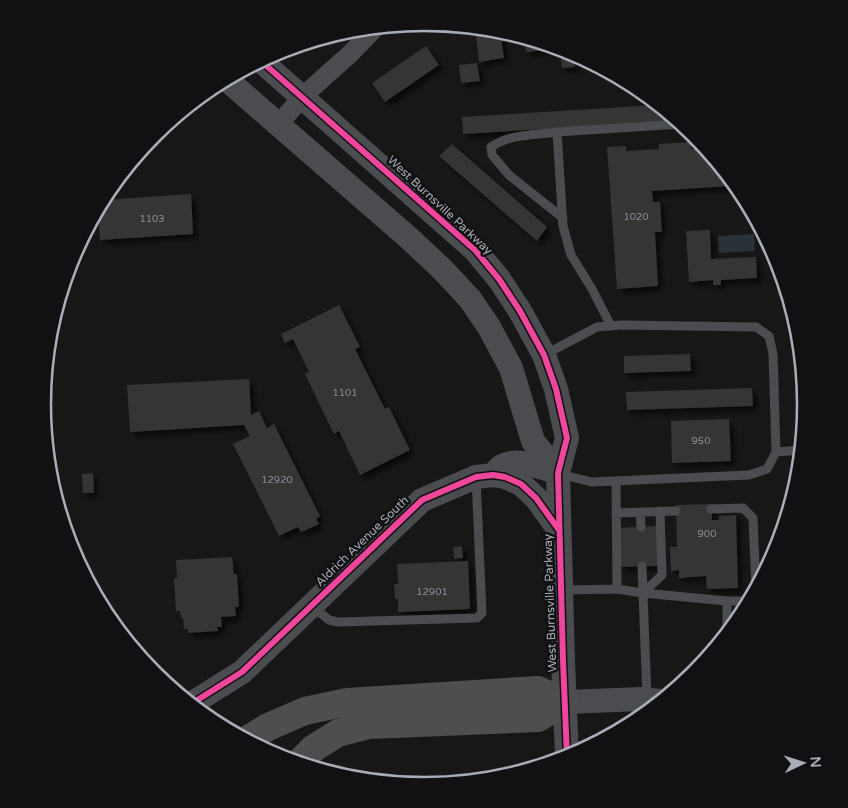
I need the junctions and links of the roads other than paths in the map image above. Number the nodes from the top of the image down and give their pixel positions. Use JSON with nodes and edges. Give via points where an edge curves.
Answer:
{"nodes":[{"id":1,"x":368,"y":35,"type":"edge"},
{"id":2,"x":268,"y":66,"type":"edge"},
{"id":3,"x":232,"y":84,"type":"edge"},
{"id":4,"x":303,"y":96,"type":"junction"},
{"id":5,"x":279,"y":124,"type":"junction"},
{"id":6,"x":671,"y":125,"type":"edge"},
{"id":7,"x":557,"y":132,"type":"junction"},
{"id":8,"x":563,"y":218,"type":"junction"},
{"id":9,"x":611,"y":326,"type":"junction"},
{"id":10,"x":544,"y":355,"type":"junction"},
{"id":11,"x":794,"y":451,"type":"edge"},
{"id":12,"x":776,"y":452,"type":"junction"},
{"id":13,"x":558,"y":473,"type":"junction"},
{"id":14,"x":484,"y":476,"type":"junction"},
{"id":15,"x":616,"y":481,"type":"junction"},
{"id":16,"x":711,"y":509,"type":"dead end"},
{"id":17,"x":660,"y":511,"type":"junction"},
{"id":18,"x":676,"y":511,"type":"dead end"},
{"id":19,"x":640,"y":512,"type":"junction"},
{"id":20,"x":616,"y":514,"type":"junction"},
{"id":21,"x":641,"y":527,"type":"dead end"},
{"id":22,"x":559,"y":530,"type":"junction"},
{"id":23,"x":642,"y":566,"type":"dead end"},
{"id":24,"x":755,"y":574,"type":"edge"},
{"id":25,"x":560,"y":590,"type":"junction"},
{"id":26,"x":617,"y":590,"type":"junction"},
{"id":27,"x":643,"y":593,"type":"junction"},
{"id":28,"x":727,"y":601,"type":"junction"},
{"id":29,"x":740,"y":601,"type":"edge"},
{"id":30,"x":311,"y":605,"type":"junction"},
{"id":31,"x":727,"y":621,"type":"edge"},
{"id":32,"x":654,"y":698,"type":"edge"},
{"id":33,"x":197,"y":700,"type":"edge"},
{"id":34,"x":650,"y":701,"type":"edge"},
{"id":35,"x":565,"y":702,"type":"junction"},
{"id":36,"x":254,"y":736,"type":"edge"},
{"id":37,"x":567,"y":748,"type":"edge"},
{"id":38,"x":305,"y":757,"type":"edge"}],
"edges":[{"from":1,"to":4,"type":"street"},
{"from":2,"to":4,"type":"street","name":"West Burnsville Parkway"},
{"from":3,"to":5,"type":"street"},
{"from":4,"to":5,"type":"street"},
{"from":4,"to":10,"type":"street","name":"West Burnsville Parkway","via":[[475,250],[520,310]]},
{"from":5,"to":13,"type":"street","via":[[410,239],[470,299],[511,368],[533,440]]},
{"from":6,"to":7,"type":"lane"},
{"from":7,"to":8,"type":"lane"},
{"from":7,"to":8,"type":"lane","via":[[500,141],[492,147],[492,155],[509,175]]},
{"from":8,"to":9,"type":"lane","via":[[571,255]]},
{"from":9,"to":10,"type":"lane","via":[[597,327]]},
{"from":9,"to":12,"type":"lane","via":[[756,327],[769,336],[773,354]]},
{"from":10,"to":13,"type":"street","name":"West Burnsville Parkway","via":[[567,438]]},
{"from":11,"to":12,"type":"lane"},
{"from":12,"to":15,"type":"lane","via":[[767,469],[749,475]]},
{"from":13,"to":14,"type":"street","name":"Aldrich Avenue South","via":[[516,463]]},
{"from":13,"to":15,"type":"lane","via":[[592,482]]},
{"from":13,"to":22,"type":"street","name":"West Burnsville Parkway"},
{"from":14,"to":22,"type":"street","via":[[505,478],[520,484],[536,498]]},
{"from":14,"to":30,"type":"street","name":"Aldrich Avenue South","via":[[422,500]]},
{"from":14,"to":30,"type":"lane","via":[[482,613],[478,618],[338,622],[329,620]]},
{"from":15,"to":20,"type":"lane"},
{"from":16,"to":24,"type":"lane","via":[[743,508],[753,518]]},
{"from":17,"to":18,"type":"lane"},
{"from":17,"to":19,"type":"lane"},
{"from":17,"to":27,"type":"lane","via":[[662,575]]},
{"from":19,"to":20,"type":"lane"},
{"from":19,"to":21,"type":"lane"},
{"from":20,"to":26,"type":"lane"},
{"from":22,"to":25,"type":"street","name":"West Burnsville Parkway"},
{"from":23,"to":27,"type":"lane"},
{"from":25,"to":26,"type":"lane"},
{"from":25,"to":35,"type":"street","name":"West Burnsville Parkway"},
{"from":26,"to":27,"type":"lane"},
{"from":27,"to":28,"type":"lane"},
{"from":27,"to":32,"type":"lane"},
{"from":28,"to":29,"type":"lane"},
{"from":28,"to":31,"type":"lane"},
{"from":30,"to":33,"type":"street","name":"Aldrich Avenue South","via":[[242,672]]},
{"from":34,"to":35,"type":"street"},
{"from":35,"to":36,"type":"highway","via":[[538,690],[348,702],[305,711]]},
{"from":35,"to":37,"type":"street","name":"West Burnsville Parkway"},
{"from":35,"to":38,"type":"highway","via":[[538,718],[369,725],[338,733]]}]}
